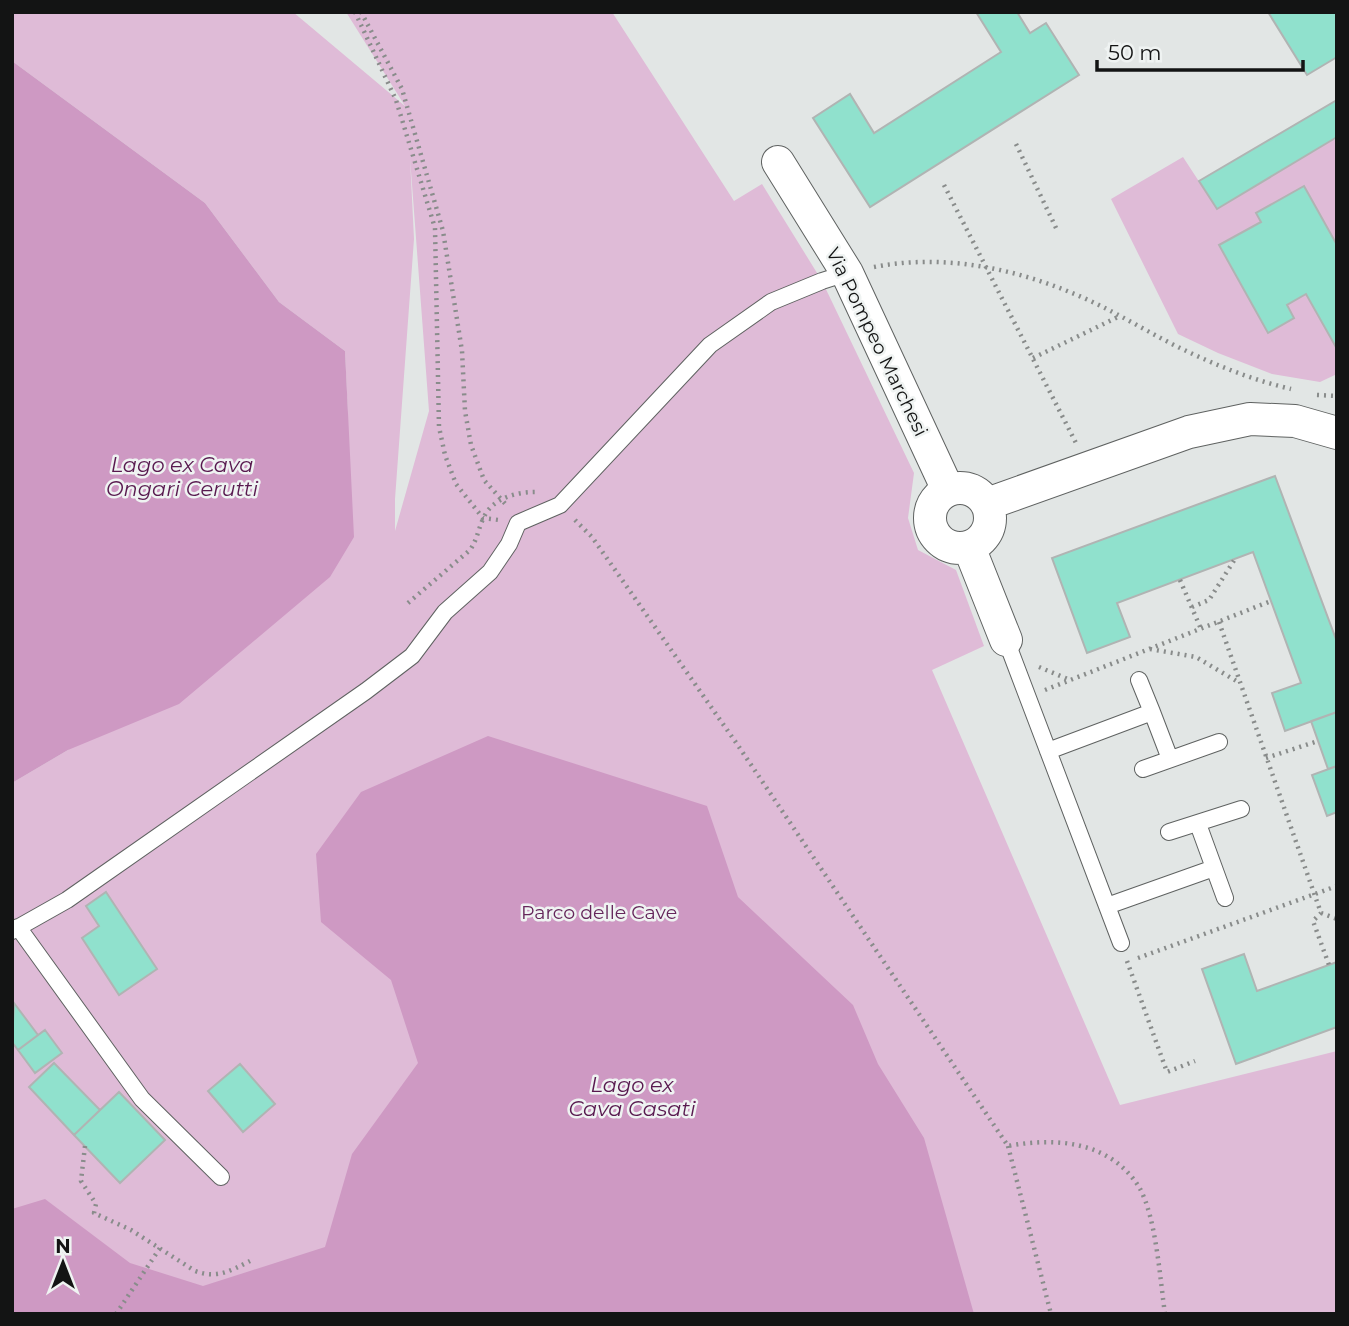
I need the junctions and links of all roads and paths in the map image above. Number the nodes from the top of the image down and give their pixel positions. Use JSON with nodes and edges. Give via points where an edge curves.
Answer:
{"nodes":[{"id":1,"x":355,"y":12,"type":"edge"},
{"id":2,"x":361,"y":12,"type":"edge"},
{"id":3,"x":1016,"y":145,"type":"dead end"},
{"id":4,"x":778,"y":162,"type":"dead end"},
{"id":5,"x":944,"y":185,"type":"dead end"},
{"id":6,"x":1057,"y":230,"type":"dead end"},
{"id":7,"x":988,"y":268,"type":"junction"},
{"id":8,"x":847,"y":273,"type":"junction"},
{"id":9,"x":1120,"y":316,"type":"junction"},
{"id":10,"x":1033,"y":358,"type":"junction"},
{"id":11,"x":1302,"y":392,"type":"dead end"},
{"id":12,"x":1315,"y":395,"type":"dead end"},
{"id":13,"x":1337,"y":397,"type":"edge"},
{"id":14,"x":1337,"y":433,"type":"edge"},
{"id":15,"x":1078,"y":447,"type":"dead end"},
{"id":16,"x":948,"y":490,"type":"junction"},
{"id":17,"x":988,"y":504,"type":"junction"},
{"id":18,"x":560,"y":505,"type":"junction"},
{"id":19,"x":483,"y":517,"type":"junction"},
{"id":20,"x":518,"y":523,"type":"junction"},
{"id":21,"x":969,"y":547,"type":"junction"},
{"id":22,"x":1235,"y":559,"type":"dead end"},
{"id":23,"x":1180,"y":580,"type":"dead end"},
{"id":24,"x":1271,"y":601,"type":"dead end"},
{"id":25,"x":408,"y":603,"type":"dead end"},
{"id":26,"x":1192,"y":607,"type":"junction"},
{"id":27,"x":1219,"y":622,"type":"junction"},
{"id":28,"x":1201,"y":629,"type":"junction"},
{"id":29,"x":1006,"y":640,"type":"joint"},
{"id":30,"x":1149,"y":649,"type":"junction"},
{"id":31,"x":1035,"y":655,"type":"dead end"},
{"id":32,"x":1070,"y":680,"type":"junction"},
{"id":33,"x":1139,"y":680,"type":"dead end"},
{"id":34,"x":1240,"y":683,"type":"junction"},
{"id":35,"x":1028,"y":696,"type":"junction"},
{"id":36,"x":1152,"y":712,"type":"junction"},
{"id":37,"x":1318,"y":741,"type":"dead end"},
{"id":38,"x":1219,"y":743,"type":"dead end"},
{"id":39,"x":1048,"y":751,"type":"junction"},
{"id":40,"x":1266,"y":758,"type":"junction"},
{"id":41,"x":1170,"y":760,"type":"junction"},
{"id":42,"x":1143,"y":769,"type":"dead end"},
{"id":43,"x":1241,"y":809,"type":"dead end"},
{"id":44,"x":1198,"y":824,"type":"junction"},
{"id":45,"x":1169,"y":832,"type":"dead end"},
{"id":46,"x":1214,"y":869,"type":"junction"},
{"id":47,"x":1337,"y":886,"type":"edge"},
{"id":48,"x":1314,"y":894,"type":"junction"},
{"id":49,"x":1225,"y":898,"type":"dead end"},
{"id":50,"x":1107,"y":906,"type":"junction"},
{"id":51,"x":1321,"y":913,"type":"junction"},
{"id":52,"x":1337,"y":919,"type":"edge"},
{"id":53,"x":15,"y":929,"type":"edge"},
{"id":54,"x":1121,"y":943,"type":"joint"},
{"id":55,"x":1127,"y":961,"type":"junction"},
{"id":56,"x":1329,"y":965,"type":"dead end"},
{"id":57,"x":1195,"y":1061,"type":"dead end"},
{"id":58,"x":85,"y":1146,"type":"dead end"},
{"id":59,"x":1008,"y":1146,"type":"junction"},
{"id":60,"x":221,"y":1177,"type":"dead end"},
{"id":61,"x":160,"y":1248,"type":"junction"},
{"id":62,"x":250,"y":1261,"type":"dead end"},
{"id":63,"x":116,"y":1314,"type":"edge"},
{"id":64,"x":1051,"y":1314,"type":"edge"},
{"id":65,"x":1165,"y":1314,"type":"edge"}],
"edges":[{"from":1,"to":19,"type":"path","via":[[396,100],[435,228],[439,427],[456,484]]},
{"from":2,"to":19,"type":"path","via":[[402,89],[443,231],[463,351],[471,445],[484,480],[503,499]]},
{"from":3,"to":6,"type":"path"},
{"from":4,"to":8,"type":"street","name":"Via Pompeo Marchesi"},
{"from":5,"to":7,"type":"path"},
{"from":7,"to":8,"type":"path","via":[[945,261],[897,263]]},
{"from":7,"to":9,"type":"path","via":[[1033,278]]},
{"from":7,"to":10,"type":"path"},
{"from":8,"to":16,"type":"street","name":"Via Pompeo Marchesi"},
{"from":8,"to":18,"type":"lane","via":[[771,302],[710,345]]},
{"from":9,"to":10,"type":"path"},
{"from":9,"to":11,"type":"path","via":[[1213,363]]},
{"from":10,"to":15,"type":"path"},
{"from":12,"to":13,"type":"path"},
{"from":14,"to":17,"type":"street","via":[[1295,421],[1250,419],[1189,432]]},
{"from":16,"to":17,"type":"street","via":[[971,489]]},
{"from":16,"to":21,"type":"street","via":[[931,510],[932,528],[943,543]]},
{"from":17,"to":21,"type":"street","via":[[991,519],[987,533]]},
{"from":18,"to":20,"type":"lane"},
{"from":18,"to":59,"type":"path","via":[[592,537],[729,733]]},
{"from":19,"to":20,"type":"path"},
{"from":19,"to":25,"type":"path","via":[[470,550]]},
{"from":20,"to":53,"type":"lane","via":[[500,560],[445,612],[412,656],[67,900]]},
{"from":21,"to":29,"type":"street"},
{"from":22,"to":26,"type":"path","via":[[1209,600]]},
{"from":23,"to":26,"type":"path"},
{"from":24,"to":27,"type":"path"},
{"from":26,"to":28,"type":"path"},
{"from":27,"to":28,"type":"path"},
{"from":27,"to":34,"type":"path"},
{"from":28,"to":30,"type":"path"},
{"from":29,"to":35,"type":"lane"},
{"from":30,"to":32,"type":"path"},
{"from":30,"to":34,"type":"path","via":[[1196,657]]},
{"from":31,"to":32,"type":"path","via":[[1039,667]]},
{"from":32,"to":35,"type":"path"},
{"from":33,"to":36,"type":"lane"},
{"from":34,"to":40,"type":"path"},
{"from":35,"to":39,"type":"lane"},
{"from":36,"to":39,"type":"lane"},
{"from":36,"to":41,"type":"lane"},
{"from":37,"to":40,"type":"path"},
{"from":38,"to":41,"type":"lane"},
{"from":39,"to":50,"type":"lane"},
{"from":40,"to":48,"type":"path"},
{"from":41,"to":42,"type":"lane"},
{"from":43,"to":44,"type":"lane"},
{"from":44,"to":45,"type":"lane"},
{"from":44,"to":46,"type":"lane"},
{"from":46,"to":49,"type":"lane"},
{"from":46,"to":50,"type":"lane"},
{"from":47,"to":48,"type":"path"},
{"from":48,"to":51,"type":"path"},
{"from":48,"to":55,"type":"path"},
{"from":50,"to":54,"type":"lane"},
{"from":51,"to":52,"type":"path"},
{"from":51,"to":56,"type":"path","via":[[1313,921]]},
{"from":53,"to":60,"type":"lane","via":[[142,1099]]},
{"from":54,"to":55,"type":"path"},
{"from":55,"to":57,"type":"path","via":[[1167,1072]]},
{"from":58,"to":61,"type":"path","via":[[81,1181],[96,1204],[94,1213]]},
{"from":59,"to":64,"type":"path"},
{"from":59,"to":65,"type":"path","via":[[1040,1141],[1077,1144],[1126,1172],[1139,1187],[1147,1208]]},
{"from":61,"to":62,"type":"path","via":[[205,1275],[221,1274]]},
{"from":61,"to":63,"type":"path"}]}
